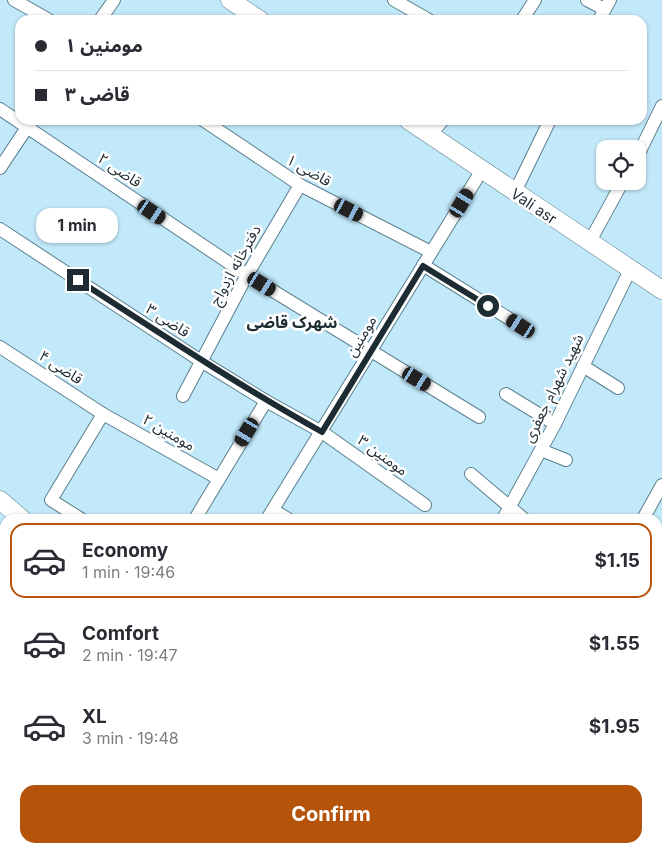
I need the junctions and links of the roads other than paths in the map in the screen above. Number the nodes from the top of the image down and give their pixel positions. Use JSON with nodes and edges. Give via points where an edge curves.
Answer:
{"nodes":[{"id":1,"x":14,"y":0,"type":"edge"},
{"id":2,"x":114,"y":0,"type":"edge"},
{"id":3,"x":230,"y":0,"type":"edge"},
{"id":4,"x":394,"y":0,"type":"edge"},
{"id":5,"x":536,"y":0,"type":"edge"},
{"id":6,"x":587,"y":0,"type":"edge"},
{"id":7,"x":604,"y":10,"type":"edge"},
{"id":8,"x":40,"y":15,"type":"edge"},
{"id":9,"x":104,"y":15,"type":"edge"},
{"id":10,"x":252,"y":15,"type":"edge"},
{"id":11,"x":421,"y":15,"type":"edge"},
{"id":12,"x":526,"y":15,"type":"edge"},
{"id":13,"x":662,"y":106,"type":"edge"},
{"id":14,"x":0,"y":109,"type":"edge"},
{"id":15,"x":15,"y":116,"type":"edge"},
{"id":16,"x":29,"y":125,"type":"edge"},
{"id":17,"x":31,"y":125,"type":"edge"},
{"id":18,"x":210,"y":125,"type":"edge"},
{"id":19,"x":415,"y":125,"type":"edge"},
{"id":20,"x":439,"y":125,"type":"edge"},
{"id":21,"x":548,"y":125,"type":"edge"},
{"id":22,"x":430,"y":135,"type":"junction"},
{"id":23,"x":645,"y":140,"type":"edge"},
{"id":24,"x":0,"y":168,"type":"edge"},
{"id":25,"x":482,"y":170,"type":"junction"},
{"id":26,"x":300,"y":185,"type":"junction"},
{"id":27,"x":618,"y":190,"type":"edge"},
{"id":28,"x":515,"y":192,"type":"junction"},
{"id":29,"x":0,"y":229,"type":"edge"},
{"id":30,"x":589,"y":243,"type":"junction"},
{"id":31,"x":431,"y":252,"type":"junction"},
{"id":32,"x":423,"y":266,"type":"junction"},
{"id":33,"x":630,"y":270,"type":"junction"},
{"id":34,"x":247,"y":275,"type":"junction"},
{"id":35,"x":662,"y":290,"type":"edge"},
{"id":36,"x":521,"y":326,"type":"dead end"},
{"id":37,"x":0,"y":347,"type":"edge"},
{"id":38,"x":370,"y":351,"type":"junction"},
{"id":39,"x":201,"y":361,"type":"junction"},
{"id":40,"x":583,"y":366,"type":"junction"},
{"id":41,"x":618,"y":388,"type":"dead end"},
{"id":42,"x":506,"y":394,"type":"dead end"},
{"id":43,"x":183,"y":396,"type":"dead end"},
{"id":44,"x":266,"y":401,"type":"junction"},
{"id":45,"x":103,"y":414,"type":"junction"},
{"id":46,"x":480,"y":417,"type":"dead end"},
{"id":47,"x":555,"y":424,"type":"junction"},
{"id":48,"x":322,"y":432,"type":"junction"},
{"id":49,"x":541,"y":450,"type":"junction"},
{"id":50,"x":566,"y":460,"type":"dead end"},
{"id":51,"x":470,"y":474,"type":"dead end"},
{"id":52,"x":219,"y":479,"type":"junction"},
{"id":53,"x":662,"y":485,"type":"edge"},
{"id":54,"x":0,"y":500,"type":"edge"},
{"id":55,"x":425,"y":505,"type":"dead end"},
{"id":56,"x":510,"y":506,"type":"junction"},
{"id":57,"x":16,"y":514,"type":"edge"},
{"id":58,"x":73,"y":514,"type":"edge"},
{"id":59,"x":198,"y":514,"type":"edge"},
{"id":60,"x":270,"y":514,"type":"edge"},
{"id":61,"x":506,"y":514,"type":"edge"},
{"id":62,"x":519,"y":514,"type":"edge"},
{"id":63,"x":647,"y":514,"type":"edge"}],
"edges":[{"from":1,"to":8,"type":"street"},
{"from":2,"to":9,"type":"street"},
{"from":3,"to":10,"type":"main road"},
{"from":4,"to":11,"type":"street"},
{"from":5,"to":12,"type":"street"},
{"from":6,"to":7,"type":"street"},
{"from":13,"to":23,"type":"street"},
{"from":14,"to":15,"type":"street","name":"قاضی ۲"},
{"from":16,"to":24,"type":"street"},
{"from":17,"to":34,"type":"street","name":"قاضی ۲"},
{"from":18,"to":26,"type":"street","name":"قاضی ۱"},
{"from":19,"to":22,"type":"main road","name":"Vali asr"},
{"from":20,"to":22,"type":"street"},
{"from":21,"to":28,"type":"street"},
{"from":22,"to":25,"type":"main road","name":"Vali asr"},
{"from":25,"to":28,"type":"main road","name":"Vali asr"},
{"from":25,"to":31,"type":"street","name":"مومنین"},
{"from":26,"to":31,"type":"street","name":"قاضی ۱"},
{"from":26,"to":34,"type":"street","name":"دفترخانه ازدواج"},
{"from":27,"to":30,"type":"street"},
{"from":28,"to":30,"type":"main road","name":"Vali asr"},
{"from":29,"to":39,"type":"street","name":"قاضی ۳"},
{"from":30,"to":33,"type":"main road","name":"Vali asr"},
{"from":31,"to":32,"type":"street","name":"مومنین"},
{"from":32,"to":36,"type":"street"},
{"from":32,"to":38,"type":"street","name":"مومنین"},
{"from":33,"to":35,"type":"main road","name":"Vali asr"},
{"from":33,"to":40,"type":"street","name":"شهید شهرام جعفری"},
{"from":34,"to":38,"type":"street","name":"قاضی ۲"},
{"from":34,"to":39,"type":"street","name":"دفترخانه ازدواج"},
{"from":37,"to":45,"type":"street","name":"قاضی ۴"},
{"from":38,"to":46,"type":"street"},
{"from":38,"to":48,"type":"street","name":"مومنین"},
{"from":39,"to":43,"type":"street","name":"دفترخانه ازدواج"},
{"from":39,"to":44,"type":"street","name":"قاضی ۳"},
{"from":40,"to":41,"type":"street"},
{"from":40,"to":47,"type":"street","name":"شهید شهرام جعفری"},
{"from":42,"to":47,"type":"street"},
{"from":44,"to":48,"type":"street","name":"قاضی ۳"},
{"from":44,"to":52,"type":"street"},
{"from":45,"to":52,"type":"street","name":"مومنین ۲"},
{"from":45,"to":58,"type":"street","via":[[51,500]]},
{"from":47,"to":49,"type":"street","name":"شهید شهرام جعفری"},
{"from":48,"to":55,"type":"street","name":"مومنین ۳"},
{"from":48,"to":60,"type":"street","name":"مومنین"},
{"from":49,"to":50,"type":"street"},
{"from":49,"to":56,"type":"street","name":"شهید شهرام جعفری"},
{"from":51,"to":56,"type":"street"},
{"from":52,"to":59,"type":"street"},
{"from":53,"to":63,"type":"street"},
{"from":54,"to":57,"type":"main road"},
{"from":56,"to":61,"type":"street","name":"شهید شهرام جعفری"},
{"from":56,"to":62,"type":"street"}]}
